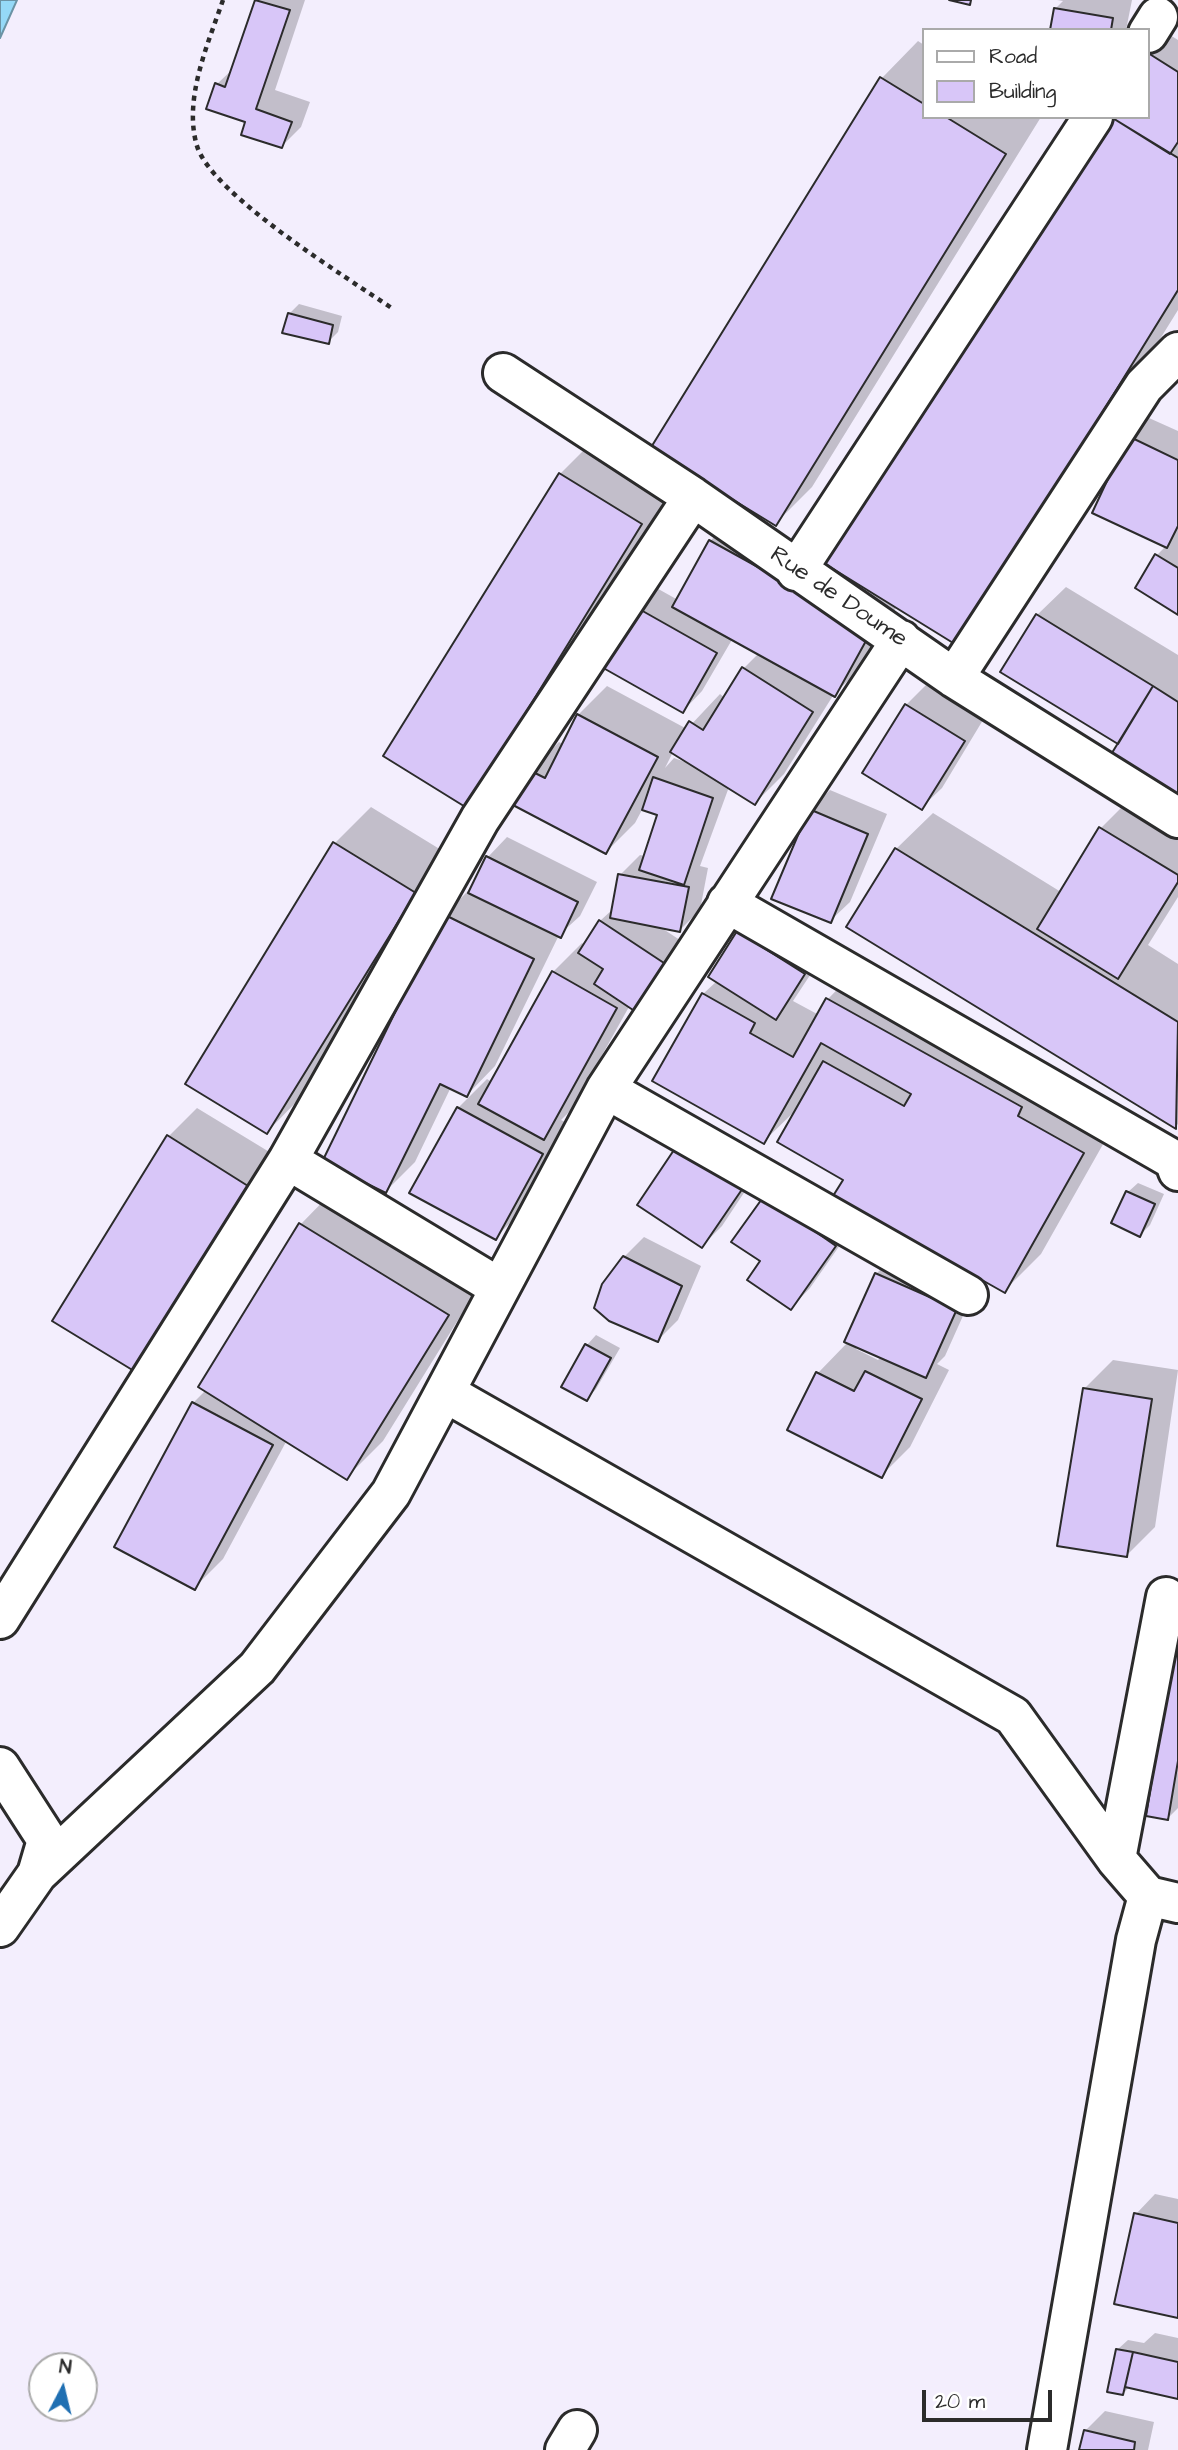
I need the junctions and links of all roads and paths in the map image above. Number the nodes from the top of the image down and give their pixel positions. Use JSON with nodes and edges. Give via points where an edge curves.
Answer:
{"nodes":[{"id":1,"x":223,"y":0,"type":"edge"},
{"id":2,"x":1092,"y":119,"type":"edge"},
{"id":3,"x":393,"y":309,"type":"dead end"},
{"id":4,"x":1176,"y":361,"type":"edge"},
{"id":5,"x":503,"y":373,"type":"dead end"},
{"id":6,"x":693,"y":497,"type":"junction"},
{"id":7,"x":796,"y":571,"type":"junction"},
{"id":8,"x":901,"y":640,"type":"junction"},
{"id":9,"x":954,"y":678,"type":"junction"},
{"id":10,"x":1178,"y":818,"type":"edge"},
{"id":11,"x":727,"y":903,"type":"junction"},
{"id":12,"x":606,"y":1089,"type":"junction"},
{"id":13,"x":288,"y":1160,"type":"junction"},
{"id":14,"x":1176,"y":1162,"type":"edge"},
{"id":15,"x":500,"y":1289,"type":"junction"},
{"id":16,"x":968,"y":1295,"type":"dead end"},
{"id":17,"x":446,"y":1392,"type":"junction"},
{"id":18,"x":1166,"y":1598,"type":"dead end"},
{"id":19,"x":0,"y":1619,"type":"edge"},
{"id":20,"x":0,"y":1767,"type":"edge"},
{"id":21,"x":1116,"y":1859,"type":"junction"},
{"id":22,"x":37,"y":1874,"type":"junction"},
{"id":23,"x":1163,"y":1900,"type":"edge"},
{"id":24,"x":0,"y":1927,"type":"edge"},
{"id":25,"x":1047,"y":2450,"type":"edge"}],
"edges":[{"from":1,"to":3,"type":"path","via":[[200,67],[194,117],[198,148],[226,186],[268,222]]},
{"from":2,"to":7,"type":"street"},
{"from":4,"to":9,"type":"street","via":[[1144,386]]},
{"from":5,"to":6,"type":"street","name":"Rue de Doume"},
{"from":6,"to":7,"type":"street","name":"Rue de Doume"},
{"from":6,"to":13,"type":"street","via":[[480,818]]},
{"from":7,"to":8,"type":"street","name":"Rue de Doume"},
{"from":8,"to":9,"type":"street","name":"Rue de Doume"},
{"from":8,"to":11,"type":"street"},
{"from":9,"to":10,"type":"street","name":"Rue de Doume"},
{"from":11,"to":12,"type":"street"},
{"from":11,"to":14,"type":"street"},
{"from":12,"to":15,"type":"street"},
{"from":12,"to":16,"type":"street"},
{"from":13,"to":15,"type":"street"},
{"from":13,"to":19,"type":"street"},
{"from":15,"to":17,"type":"street"},
{"from":17,"to":21,"type":"street","via":[[1013,1716]]},
{"from":17,"to":22,"type":"street","via":[[391,1493],[257,1668]]},
{"from":18,"to":21,"type":"street"},
{"from":20,"to":22,"type":"street","via":[[47,1840]]},
{"from":21,"to":23,"type":"street"},
{"from":22,"to":24,"type":"street"},
{"from":23,"to":25,"type":"street","via":[[1136,1940]]}]}
